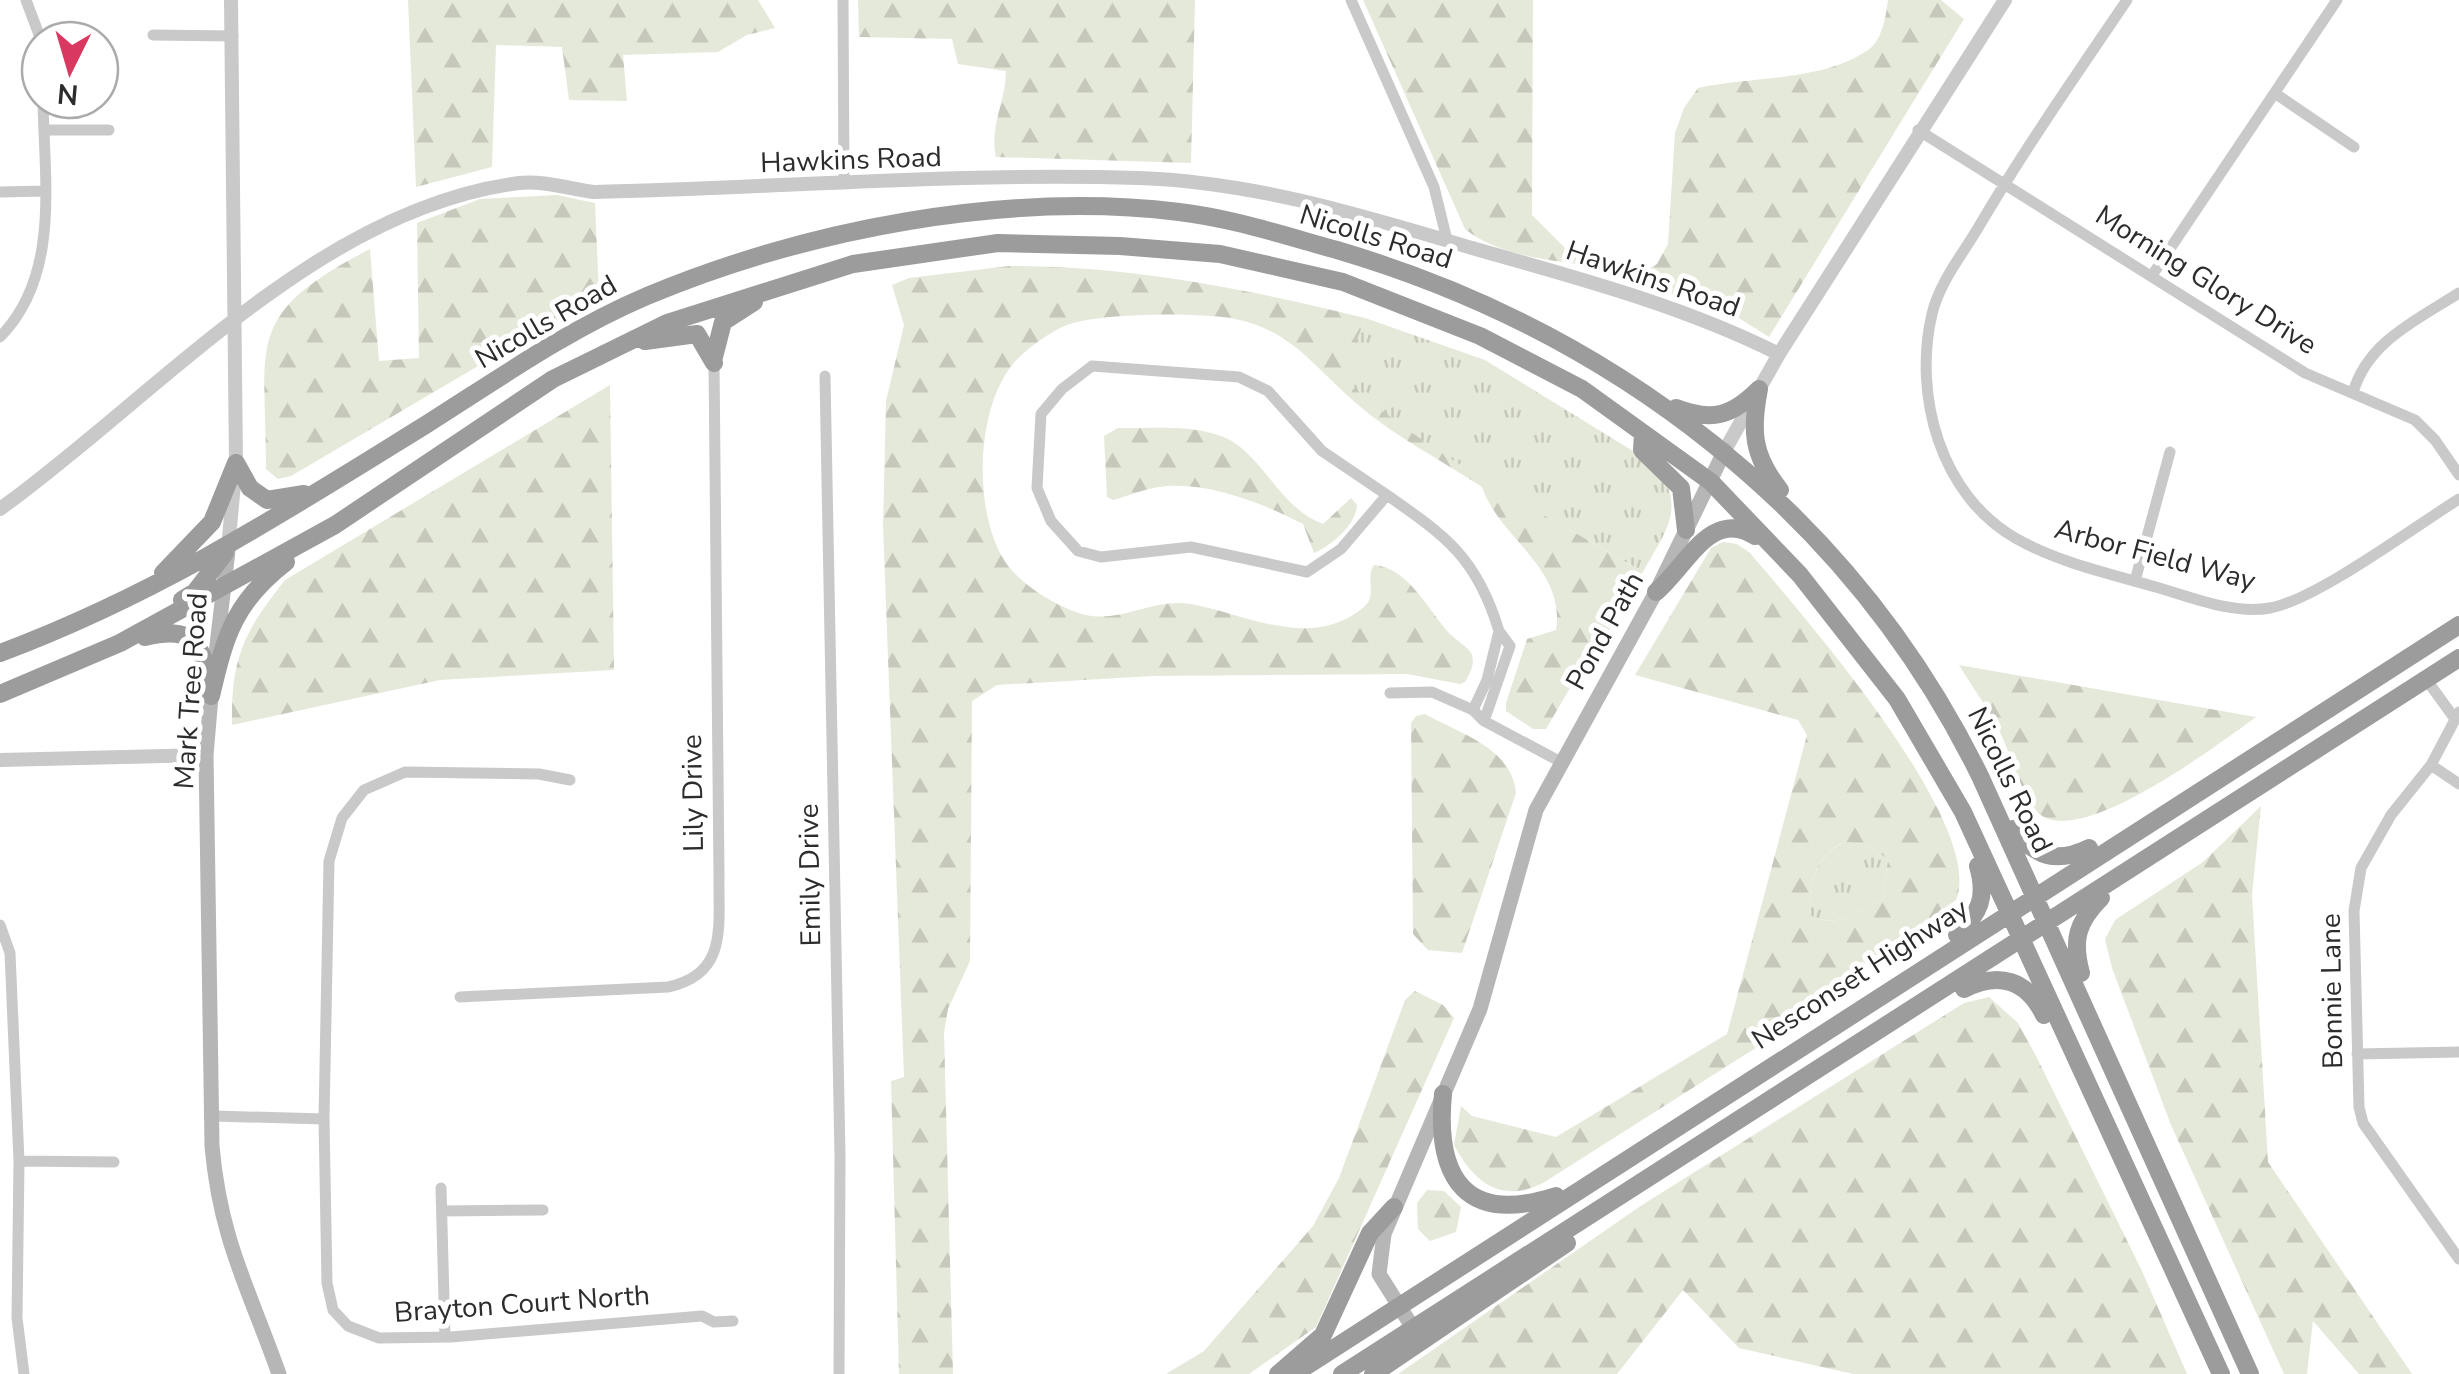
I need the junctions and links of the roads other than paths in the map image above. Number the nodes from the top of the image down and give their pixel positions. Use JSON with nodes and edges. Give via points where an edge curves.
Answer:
{"nodes":[{"id":1,"x":232,"y":0,"type":"edge"},
{"id":2,"x":843,"y":0,"type":"edge"},
{"id":3,"x":1351,"y":0,"type":"edge"},
{"id":4,"x":2005,"y":0,"type":"edge"},
{"id":5,"x":2126,"y":0,"type":"edge"},
{"id":6,"x":2337,"y":0,"type":"edge"},
{"id":7,"x":153,"y":35,"type":"dead end"},
{"id":8,"x":234,"y":36,"type":"junction"},
{"id":9,"x":2276,"y":94,"type":"junction"},
{"id":10,"x":44,"y":120,"type":"edge"},
{"id":11,"x":44,"y":130,"type":"junction"},
{"id":12,"x":109,"y":130,"type":"dead end"},
{"id":13,"x":1918,"y":130,"type":"junction"},
{"id":14,"x":2354,"y":148,"type":"dead end"},
{"id":15,"x":844,"y":183,"type":"junction"},
{"id":16,"x":2004,"y":183,"type":"junction"},
{"id":17,"x":44,"y":191,"type":"junction"},
{"id":18,"x":0,"y":192,"type":"edge"},
{"id":19,"x":1446,"y":240,"type":"junction"},
{"id":20,"x":2153,"y":274,"type":"junction"},
{"id":21,"x":772,"y":290,"type":"junction"},
{"id":22,"x":2459,"y":293,"type":"edge"},
{"id":23,"x":236,"y":321,"type":"junction"},
{"id":24,"x":0,"y":337,"type":"edge"},
{"id":25,"x":624,"y":344,"type":"junction"},
{"id":26,"x":1778,"y":354,"type":"junction"},
{"id":27,"x":714,"y":363,"type":"junction"},
{"id":28,"x":826,"y":376,"type":"dead end"},
{"id":29,"x":1760,"y":388,"type":"junction"},
{"id":30,"x":2353,"y":393,"type":"junction"},
{"id":31,"x":1653,"y":398,"type":"junction"},
{"id":32,"x":1643,"y":433,"type":"junction"},
{"id":33,"x":1726,"y":450,"type":"junction"},
{"id":34,"x":2170,"y":452,"type":"dead end"},
{"id":35,"x":236,"y":463,"type":"junction"},
{"id":36,"x":2459,"y":475,"type":"edge"},
{"id":37,"x":1711,"y":482,"type":"junction"},
{"id":38,"x":328,"y":486,"type":"junction"},
{"id":39,"x":1387,"y":495,"type":"junction"},
{"id":40,"x":2459,"y":499,"type":"edge"},
{"id":41,"x":0,"y":508,"type":"edge"},
{"id":42,"x":335,"y":525,"type":"junction"},
{"id":43,"x":1686,"y":530,"type":"junction"},
{"id":44,"x":1807,"y":530,"type":"junction"},
{"id":45,"x":228,"y":549,"type":"junction"},
{"id":46,"x":1782,"y":556,"type":"junction"},
{"id":47,"x":2135,"y":581,"type":"junction"},
{"id":48,"x":222,"y":587,"type":"junction"},
{"id":49,"x":1656,"y":592,"type":"junction"},
{"id":50,"x":132,"y":596,"type":"junction"},
{"id":51,"x":2459,"y":624,"type":"edge"},
{"id":52,"x":1499,"y":631,"type":"junction"},
{"id":53,"x":120,"y":643,"type":"junction"},
{"id":54,"x":0,"y":653,"type":"edge"},
{"id":55,"x":1491,"y":655,"type":"junction"},
{"id":56,"x":1507,"y":658,"type":"junction"},
{"id":57,"x":2459,"y":658,"type":"edge"},
{"id":58,"x":2426,"y":679,"type":"junction"},
{"id":59,"x":8,"y":691,"type":"edge"},
{"id":60,"x":212,"y":692,"type":"junction"},
{"id":61,"x":1390,"y":693,"type":"dead end"},
{"id":62,"x":1472,"y":710,"type":"junction"},
{"id":63,"x":2457,"y":716,"type":"edge"},
{"id":64,"x":1484,"y":721,"type":"junction"},
{"id":65,"x":206,"y":755,"type":"junction"},
{"id":66,"x":0,"y":760,"type":"edge"},
{"id":67,"x":1561,"y":762,"type":"junction"},
{"id":68,"x":2432,"y":765,"type":"junction"},
{"id":69,"x":570,"y":780,"type":"dead end"},
{"id":70,"x":2459,"y":784,"type":"edge"},
{"id":71,"x":1995,"y":807,"type":"junction"},
{"id":72,"x":1963,"y":812,"type":"junction"},
{"id":73,"x":2153,"y":818,"type":"junction"},
{"id":74,"x":2128,"y":872,"type":"junction"},
{"id":75,"x":2035,"y":894,"type":"junction"},
{"id":76,"x":2008,"y":910,"type":"junction"},
{"id":77,"x":0,"y":924,"type":"edge"},
{"id":78,"x":2048,"y":924,"type":"junction"},
{"id":79,"x":2022,"y":940,"type":"junction"},
{"id":80,"x":1925,"y":964,"type":"junction"},
{"id":81,"x":460,"y":997,"type":"dead end"},
{"id":82,"x":2098,"y":1031,"type":"junction"},
{"id":83,"x":1879,"y":1032,"type":"junction"},
{"id":84,"x":2459,"y":1052,"type":"edge"},
{"id":85,"x":2357,"y":1054,"type":"junction"},
{"id":86,"x":2081,"y":1068,"type":"junction"},
{"id":87,"x":0,"y":1073,"type":"edge"},
{"id":88,"x":14,"y":1073,"type":"junction"},
{"id":89,"x":1443,"y":1094,"type":"junction"},
{"id":90,"x":212,"y":1116,"type":"junction"},
{"id":91,"x":324,"y":1119,"type":"junction"},
{"id":92,"x":1709,"y":1142,"type":"junction"},
{"id":93,"x":19,"y":1161,"type":"junction"},
{"id":94,"x":114,"y":1162,"type":"dead end"},
{"id":95,"x":441,"y":1188,"type":"dead end"},
{"id":96,"x":1581,"y":1188,"type":"junction"},
{"id":97,"x":1394,"y":1207,"type":"junction"},
{"id":98,"x":544,"y":1210,"type":"dead end"},
{"id":99,"x":442,"y":1211,"type":"junction"},
{"id":100,"x":2459,"y":1259,"type":"edge"},
{"id":101,"x":1396,"y":1306,"type":"junction"},
{"id":102,"x":733,"y":1321,"type":"dead end"},
{"id":103,"x":1412,"y":1328,"type":"junction"},
{"id":104,"x":445,"y":1337,"type":"junction"},
{"id":105,"x":24,"y":1374,"type":"edge"},
{"id":106,"x":279,"y":1374,"type":"edge"},
{"id":107,"x":839,"y":1374,"type":"edge"},
{"id":108,"x":1278,"y":1374,"type":"edge"},
{"id":109,"x":1294,"y":1374,"type":"edge"},
{"id":110,"x":1342,"y":1374,"type":"edge"},
{"id":111,"x":1373,"y":1374,"type":"edge"},
{"id":112,"x":2221,"y":1374,"type":"edge"},
{"id":113,"x":2250,"y":1374,"type":"edge"}],
"edges":[{"from":1,"to":8,"type":"street","name":"Mark Tree Road"},
{"from":2,"to":15,"type":"street"},
{"from":3,"to":19,"type":"street","via":[[1434,187]]},
{"from":4,"to":13,"type":"street","name":"Pond Path"},
{"from":5,"to":16,"type":"street","name":"Arbor Field Way"},
{"from":6,"to":9,"type":"street"},
{"from":7,"to":8,"type":"street"},
{"from":8,"to":23,"type":"street","name":"Mark Tree Road"},
{"from":9,"to":14,"type":"street"},
{"from":9,"to":20,"type":"street"},
{"from":10,"to":11,"type":"street"},
{"from":11,"to":12,"type":"street"},
{"from":11,"to":17,"type":"street"},
{"from":13,"to":16,"type":"street","name":"Morning Glory Drive"},
{"from":13,"to":26,"type":"street","name":"Pond Path"},
{"from":15,"to":19,"type":"street","name":"Hawkins Road","via":[[1141,178],[1265,192]]},
{"from":15,"to":23,"type":"street","name":"Hawkins Road","via":[[594,192],[522,182],[424,206],[369,232]]},
{"from":16,"to":20,"type":"street","name":"Morning Glory Drive"},
{"from":16,"to":47,"type":"street","name":"Arbor Field Way","via":[[1931,317],[1926,370],[1939,444],[1974,504],[2012,536],[2057,558]]},
{"from":17,"to":18,"type":"street"},
{"from":17,"to":24,"type":"street","via":[[34,288]]},
{"from":19,"to":26,"type":"street","name":"Hawkins Road","via":[[1696,316]]},
{"from":20,"to":30,"type":"street","name":"Morning Glory Drive","via":[[2305,373]]},
{"from":21,"to":25,"type":"highway","name":"Nicolls Road"},
{"from":21,"to":27,"type":"highway","via":[[723,322]]},
{"from":21,"to":32,"type":"highway","name":"Nicolls Road","via":[[854,264],[998,243],[1220,254],[1343,282],[1480,336],[1582,389]]},
{"from":22,"to":30,"type":"street","via":[[2386,339],[2364,363]]},
{"from":23,"to":35,"type":"street","name":"Mark Tree Road"},
{"from":23,"to":41,"type":"street","name":"Hawkins Road"},
{"from":25,"to":27,"type":"highway","via":[[697,334]]},
{"from":25,"to":42,"type":"highway","name":"Nicolls Road","via":[[554,380]]},
{"from":26,"to":29,"type":"street","name":"Pond Path"},
{"from":27,"to":81,"type":"street","name":"Lily Drive","via":[[714,954],[699,976],[668,987]]},
{"from":28,"to":107,"type":"street","name":"Emily Drive"},
{"from":29,"to":31,"type":"highway","via":[[1734,410],[1710,418]]},
{"from":29,"to":33,"type":"street","name":"Pond Path"},
{"from":29,"to":44,"type":"highway","via":[[1752,427],[1756,453]]},
{"from":30,"to":36,"type":"street","name":"Morning Glory Drive","via":[[2415,420]]},
{"from":31,"to":33,"type":"highway","name":"Nicolls Road"},
{"from":31,"to":38,"type":"highway","name":"Nicolls Road","via":[[1530,324],[1390,266],[1182,212],[1056,207],[936,216],[799,246],[647,296],[560,341]]},
{"from":32,"to":37,"type":"highway","name":"Nicolls Road"},
{"from":32,"to":43,"type":"highway","via":[[1642,450],[1680,488]]},
{"from":33,"to":37,"type":"main road","name":"Pond Path"},
{"from":33,"to":44,"type":"highway","name":"Nicolls Road"},
{"from":34,"to":47,"type":"street"},
{"from":35,"to":38,"type":"highway","via":[[250,488],[267,500]]},
{"from":35,"to":45,"type":"street","name":"Mark Tree Road"},
{"from":35,"to":50,"type":"highway","via":[[200,540]]},
{"from":37,"to":43,"type":"main road","name":"Pond Path"},
{"from":37,"to":46,"type":"highway","name":"Nicolls Road"},
{"from":38,"to":45,"type":"highway","name":"Nicolls Road"},
{"from":39,"to":39,"type":"street","via":[[1322,450],[1268,390],[1240,376],[1092,366],[1041,414],[1037,488],[1051,521],[1078,551],[1102,557],[1191,547],[1307,572],[1342,549]]},
{"from":39,"to":52,"type":"street","via":[[1453,542],[1481,583]]},
{"from":40,"to":47,"type":"street","name":"Arbor Field Way","via":[[2283,606],[2240,609]]},
{"from":42,"to":48,"type":"highway","name":"Nicolls Road"},
{"from":42,"to":60,"type":"highway","via":[[264,579],[234,614]]},
{"from":43,"to":49,"type":"main road","name":"Pond Path"},
{"from":44,"to":71,"type":"highway","name":"Nicolls Road","via":[[1921,671]]},
{"from":45,"to":48,"type":"main road","name":"Mark Tree Road"},
{"from":45,"to":50,"type":"highway","name":"Nicolls Road"},
{"from":45,"to":59,"type":"highway","via":[[180,602]]},
{"from":46,"to":49,"type":"highway","via":[[1740,526],[1727,525],[1699,544]]},
{"from":46,"to":72,"type":"highway","name":"Nicolls Road","via":[[1870,660]]},
{"from":48,"to":53,"type":"highway","name":"Nicolls Road"},
{"from":48,"to":60,"type":"main road","name":"Mark Tree Road"},
{"from":49,"to":67,"type":"main road","name":"Pond Path"},
{"from":50,"to":54,"type":"highway","name":"Nicolls Road"},
{"from":51,"to":73,"type":"highway","name":"Nesconset Highway"},
{"from":52,"to":55,"type":"street"},
{"from":52,"to":56,"type":"street","via":[[1510,646]]},
{"from":53,"to":59,"type":"highway","name":"Nicolls Road"},
{"from":53,"to":60,"type":"highway","via":[[165,632],[186,635],[201,650]]},
{"from":55,"to":56,"type":"street"},
{"from":55,"to":62,"type":"street"},
{"from":56,"to":64,"type":"street"},
{"from":57,"to":58,"type":"highway"},
{"from":58,"to":63,"type":"street","name":"Bonnie Lane"},
{"from":58,"to":74,"type":"highway"},
{"from":60,"to":65,"type":"main road","name":"Mark Tree Road"},
{"from":61,"to":62,"type":"street","via":[[1432,692]]},
{"from":62,"to":64,"type":"street"},
{"from":63,"to":68,"type":"street","name":"Bonnie Lane"},
{"from":64,"to":67,"type":"street"},
{"from":65,"to":66,"type":"street"},
{"from":65,"to":90,"type":"main road","name":"Mark Tree Road"},
{"from":67,"to":89,"type":"main road","name":"Pond Path","via":[[1530,825],[1480,1009]]},
{"from":68,"to":70,"type":"street"},
{"from":68,"to":85,"type":"street","name":"Bonnie Lane","via":[[2391,815],[2361,868],[2354,911]]},
{"from":69,"to":91,"type":"street","via":[[405,772],[364,790],[342,818],[329,860]]},
{"from":71,"to":73,"type":"highway","via":[[2028,847],[2053,858],[2073,856]]},
{"from":71,"to":75,"type":"highway","name":"Nicolls Road"},
{"from":72,"to":76,"type":"highway","name":"Nicolls Road"},
{"from":72,"to":80,"type":"highway","via":[[1983,899],[1971,922]]},
{"from":73,"to":75,"type":"highway","name":"Nesconset Highway"},
{"from":74,"to":78,"type":"highway"},
{"from":74,"to":82,"type":"highway","via":[[2087,912],[2076,935]]},
{"from":75,"to":76,"type":"highway","name":"Nesconset Highway"},
{"from":75,"to":78,"type":"highway","name":"Nicolls Road"},
{"from":76,"to":79,"type":"highway","name":"Nicolls Road"},
{"from":76,"to":80,"type":"highway","name":"Nesconset Highway"},
{"from":77,"to":88,"type":"street","via":[[10,953]]},
{"from":78,"to":79,"type":"highway"},
{"from":78,"to":82,"type":"highway","name":"Nicolls Road"},
{"from":79,"to":83,"type":"highway"},
{"from":79,"to":86,"type":"highway","name":"Nicolls Road"},
{"from":80,"to":96,"type":"highway","name":"Nesconset Highway"},
{"from":82,"to":113,"type":"highway","name":"Nicolls Road"},
{"from":83,"to":86,"type":"highway","via":[[1973,984],[2007,980],[2033,994]]},
{"from":83,"to":92,"type":"highway"},
{"from":84,"to":85,"type":"street"},
{"from":85,"to":100,"type":"street","name":"Bonnie Lane","via":[[2364,1123]]},
{"from":86,"to":112,"type":"highway","name":"Nicolls Road"},
{"from":87,"to":88,"type":"street"},
{"from":88,"to":93,"type":"street"},
{"from":89,"to":96,"type":"highway","via":[[1443,1154],[1466,1192],[1513,1207]]},
{"from":89,"to":97,"type":"main road","name":"Pond Path"},
{"from":90,"to":91,"type":"street"},
{"from":90,"to":106,"type":"main road","name":"Mark Tree Road","via":[[217,1201]]},
{"from":91,"to":104,"type":"street","name":"Brayton Court North","via":[[332,1310],[348,1326],[379,1338]]},
{"from":92,"to":103,"type":"highway"},
{"from":92,"to":111,"type":"highway"},
{"from":93,"to":94,"type":"street"},
{"from":93,"to":105,"type":"street","via":[[16,1318]]},
{"from":95,"to":99,"type":"street"},
{"from":96,"to":101,"type":"highway","name":"Nesconset Highway"},
{"from":97,"to":101,"type":"main road","name":"Pond Path","via":[[1378,1268]]},
{"from":97,"to":108,"type":"highway","via":[[1370,1233],[1324,1335]]},
{"from":98,"to":99,"type":"street"},
{"from":99,"to":104,"type":"street"},
{"from":101,"to":103,"type":"main road","name":"Pond Path"},
{"from":101,"to":109,"type":"highway","name":"Nesconset Highway"},
{"from":102,"to":104,"type":"street","name":"Brayton Court North","via":[[702,1316]]},
{"from":103,"to":110,"type":"highway"}]}
